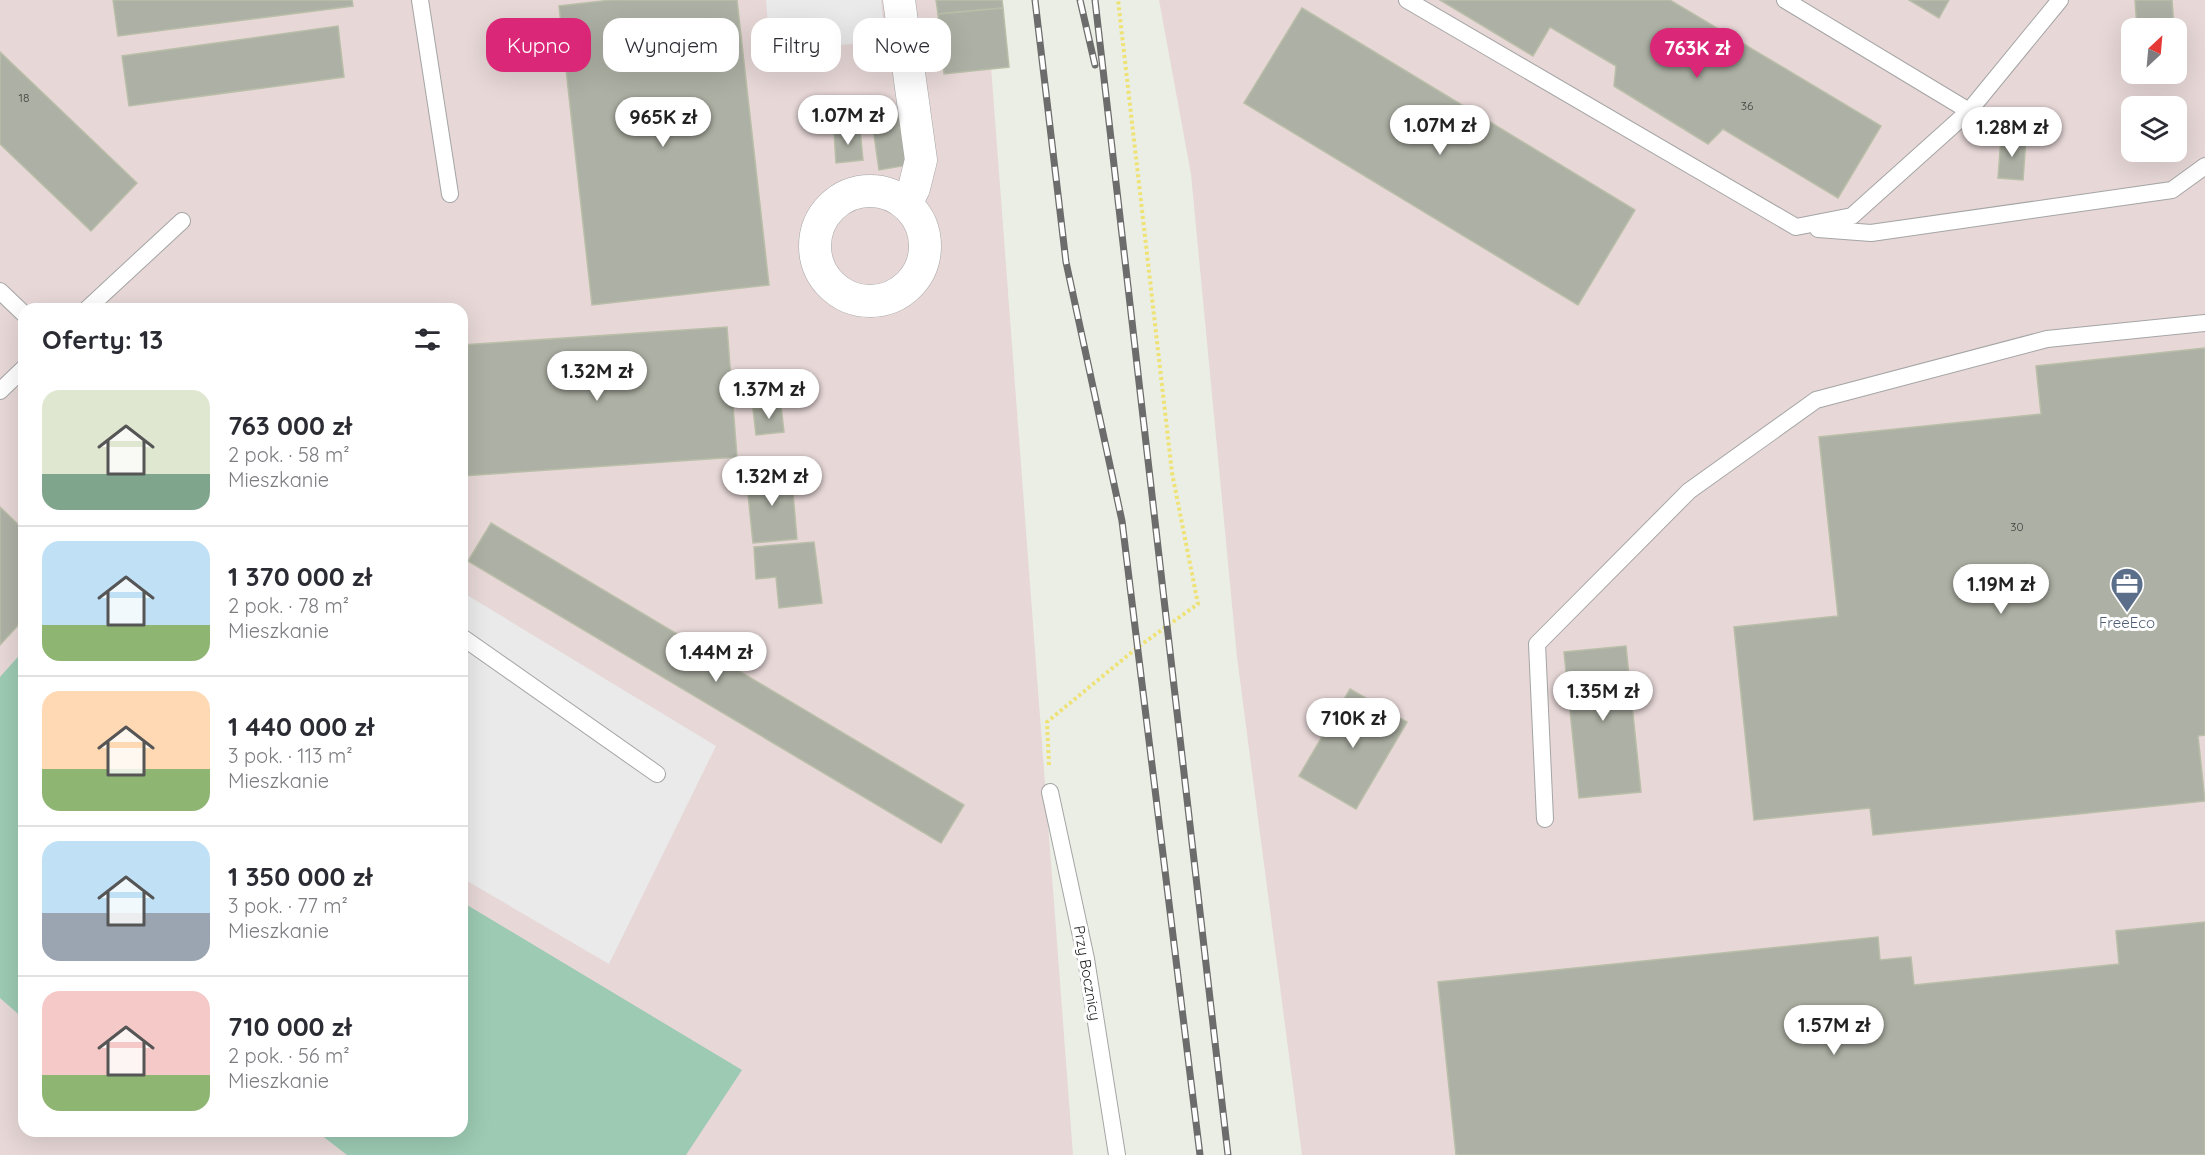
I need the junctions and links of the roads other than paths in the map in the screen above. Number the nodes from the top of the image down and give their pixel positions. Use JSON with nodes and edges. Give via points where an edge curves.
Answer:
{"nodes":[{"id":1,"x":420,"y":0,"type":"edge"},
{"id":2,"x":899,"y":0,"type":"edge"},
{"id":3,"x":1407,"y":0,"type":"edge"},
{"id":4,"x":1785,"y":0,"type":"edge"},
{"id":5,"x":2060,"y":0,"type":"edge"},
{"id":6,"x":1969,"y":111,"type":"junction"},
{"id":7,"x":2205,"y":166,"type":"edge"},
{"id":8,"x":450,"y":194,"type":"dead end"},
{"id":9,"x":906,"y":204,"type":"dead end"},
{"id":10,"x":182,"y":220,"type":"dead end"},
{"id":11,"x":1796,"y":228,"type":"junction"},
{"id":12,"x":0,"y":291,"type":"edge"},
{"id":13,"x":93,"y":303,"type":"edge"},
{"id":14,"x":18,"y":308,"type":"edge"},
{"id":15,"x":2205,"y":323,"type":"edge"},
{"id":16,"x":18,"y":374,"type":"edge"},
{"id":17,"x":0,"y":391,"type":"edge"},
{"id":18,"x":468,"y":641,"type":"edge"},
{"id":19,"x":657,"y":774,"type":"dead end"},
{"id":20,"x":1050,"y":792,"type":"road end"},
{"id":21,"x":1545,"y":819,"type":"dead end"},
{"id":22,"x":1117,"y":1155,"type":"edge"}],
"edges":[{"from":1,"to":8,"type":"lane"},
{"from":2,"to":9,"type":"street","via":[[921,160]]},
{"from":3,"to":11,"type":"lane"},
{"from":4,"to":6,"type":"lane"},
{"from":5,"to":6,"type":"lane"},
{"from":6,"to":11,"type":"lane","via":[[1852,216]]},
{"from":7,"to":11,"type":"lane","via":[[2172,190],[1871,233]]},
{"from":10,"to":13,"type":"lane"},
{"from":12,"to":14,"type":"lane"},
{"from":15,"to":21,"type":"lane","via":[[2048,339],[1816,400],[1689,491],[1537,644]]},
{"from":16,"to":17,"type":"lane"},
{"from":18,"to":19,"type":"lane"},
{"from":20,"to":22,"type":"lane","name":"Przy Bocznicy","via":[[1086,959]]}]}
